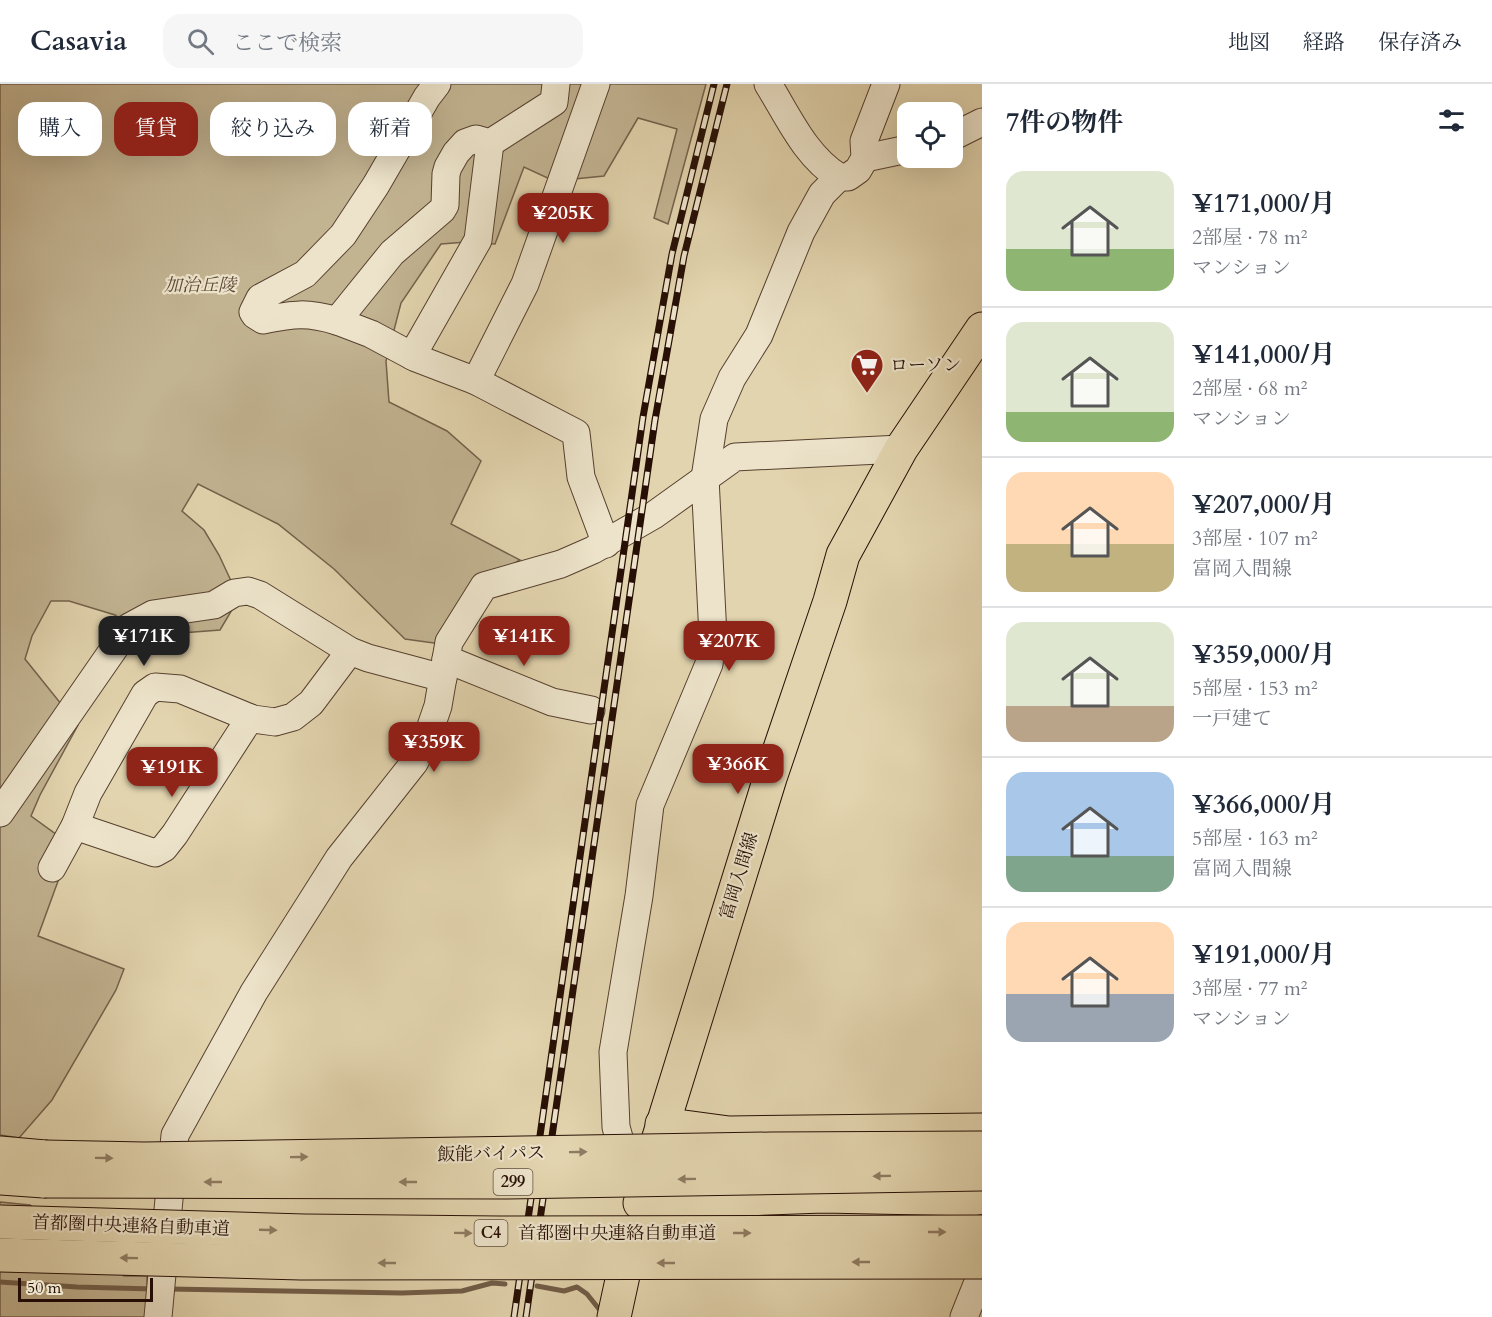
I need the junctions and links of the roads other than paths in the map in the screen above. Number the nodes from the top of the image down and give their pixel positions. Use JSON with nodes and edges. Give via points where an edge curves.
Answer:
{"nodes":[{"id":1,"x":437,"y":84,"type":"edge"},
{"id":2,"x":768,"y":84,"type":"edge"},
{"id":3,"x":886,"y":84,"type":"edge"},
{"id":4,"x":555,"y":93,"type":"edge"},
{"id":5,"x":591,"y":96,"type":"edge"},
{"id":6,"x":982,"y":122,"type":"edge"},
{"id":7,"x":963,"y":132,"type":"edge"},
{"id":8,"x":490,"y":143,"type":"junction"},
{"id":9,"x":897,"y":151,"type":"edge"},
{"id":10,"x":865,"y":158,"type":"junction"},
{"id":11,"x":839,"y":177,"type":"junction"},
{"id":12,"x":337,"y":321,"type":"junction"},
{"id":13,"x":982,"y":329,"type":"edge"},
{"id":14,"x":412,"y":356,"type":"junction"},
{"id":15,"x":973,"y":361,"type":"edge"},
{"id":16,"x":476,"y":381,"type":"junction"},
{"id":17,"x":901,"y":449,"type":"junction"},
{"id":18,"x":705,"y":478,"type":"junction"},
{"id":19,"x":606,"y":544,"type":"junction"},
{"id":20,"x":350,"y":651,"type":"junction"},
{"id":21,"x":445,"y":669,"type":"junction"},
{"id":22,"x":591,"y":710,"type":"dead end"},
{"id":23,"x":250,"y":718,"type":"junction"},
{"id":24,"x":0,"y":813,"type":"edge"},
{"id":25,"x":75,"y":826,"type":"junction"},
{"id":26,"x":52,"y":868,"type":"dead end"},
{"id":27,"x":662,"y":1124,"type":"junction"},
{"id":28,"x":982,"y":1130,"type":"edge"},
{"id":29,"x":982,"y":1148,"type":"edge"},
{"id":30,"x":0,"y":1153,"type":"edge"},
{"id":31,"x":45,"y":1169,"type":"junction"},
{"id":32,"x":982,"y":1174,"type":"edge"},
{"id":33,"x":0,"y":1178,"type":"edge"},
{"id":34,"x":642,"y":1196,"type":"junction"},
{"id":35,"x":982,"y":1197,"type":"edge"},
{"id":36,"x":0,"y":1222,"type":"edge"},
{"id":37,"x":982,"y":1232,"type":"edge"},
{"id":38,"x":0,"y":1255,"type":"edge"},
{"id":39,"x":982,"y":1262,"type":"edge"},
{"id":40,"x":982,"y":1272,"type":"edge"},
{"id":41,"x":614,"y":1314,"type":"edge"},
{"id":42,"x":158,"y":1317,"type":"edge"},
{"id":43,"x":964,"y":1317,"type":"edge"}],
"edges":[{"from":1,"to":12,"type":"street","via":[[343,235],[305,274],[260,297],[253,312],[264,320],[296,313]]},
{"from":2,"to":11,"type":"street","via":[[797,134]]},
{"from":3,"to":10,"type":"street","via":[[864,141]]},
{"from":4,"to":5,"type":"street"},
{"from":4,"to":8,"type":"street"},
{"from":5,"to":16,"type":"street","via":[[525,284]]},
{"from":6,"to":7,"type":"street"},
{"from":8,"to":12,"type":"street","via":[[476,139],[465,143],[456,153],[446,174],[442,210],[392,253]]},
{"from":8,"to":14,"type":"street","via":[[478,240]]},
{"from":9,"to":10,"type":"street"},
{"from":10,"to":11,"type":"street","via":[[858,170],[848,177]]},
{"from":11,"to":18,"type":"street","via":[[822,194],[801,232],[759,335],[732,378],[714,419]]},
{"from":12,"to":14,"type":"street"},
{"from":13,"to":15,"type":"main road","name":"富岡入間線"},
{"from":14,"to":16,"type":"street"},
{"from":15,"to":17,"type":"main road","name":"富岡入間線"},
{"from":16,"to":19,"type":"street","via":[[576,433],[581,477]]},
{"from":17,"to":18,"type":"street","via":[[735,457]]},
{"from":17,"to":27,"type":"main road","name":"富岡入間線","via":[[843,555]]},
{"from":18,"to":19,"type":"street"},
{"from":18,"to":34,"type":"street","via":[[713,636],[709,664],[650,805],[613,1052],[616,1127],[632,1185]]},
{"from":19,"to":21,"type":"street","via":[[561,564],[484,586],[449,642]]},
{"from":20,"to":21,"type":"street","via":[[368,658]]},
{"from":20,"to":23,"type":"street","via":[[311,703],[293,717],[275,722]]},
{"from":20,"to":24,"type":"street","via":[[249,591],[234,593],[214,605],[153,614],[129,627]]},
{"from":21,"to":22,"type":"street"},
{"from":21,"to":42,"type":"street","via":[[438,706],[414,763],[339,858],[254,992],[175,1135]]},
{"from":23,"to":25,"type":"street","via":[[164,848],[155,853]]},
{"from":23,"to":25,"type":"street","via":[[180,689],[155,687],[145,694],[87,793]]},
{"from":25,"to":26,"type":"street"},
{"from":27,"to":28,"type":"main road","via":[[729,1133]]},
{"from":27,"to":34,"type":"main road","name":"富岡入間線"},
{"from":31,"to":29,"type":"main road","name":"飯能バイパス","number":"299","one_way":true,"bridge":true,"via":[[144,1159]]},
{"from":30,"to":31,"type":"main road","name":"飯能バイパス","number":"299"},
{"from":32,"to":31,"type":"main road","name":"飯能バイパス","number":"299","one_way":true,"bridge":true,"via":[[507,1182]]},
{"from":31,"to":33,"type":"main road","name":"飯能バイパス","number":"299"},
{"from":34,"to":35,"type":"main road"},
{"from":34,"to":41,"type":"main road","name":"富岡入間線"},
{"from":36,"to":37,"type":"main road","name":"首都圏中央連絡自動車道","number":"C4","one_way":true,"bridge":true,"via":[[499,1233]]},
{"from":39,"to":38,"type":"main road","name":"首都圏中央連絡自動車道","number":"C4","one_way":true,"bridge":true,"via":[[301,1263]]},
{"from":40,"to":43,"type":"street"}]}
